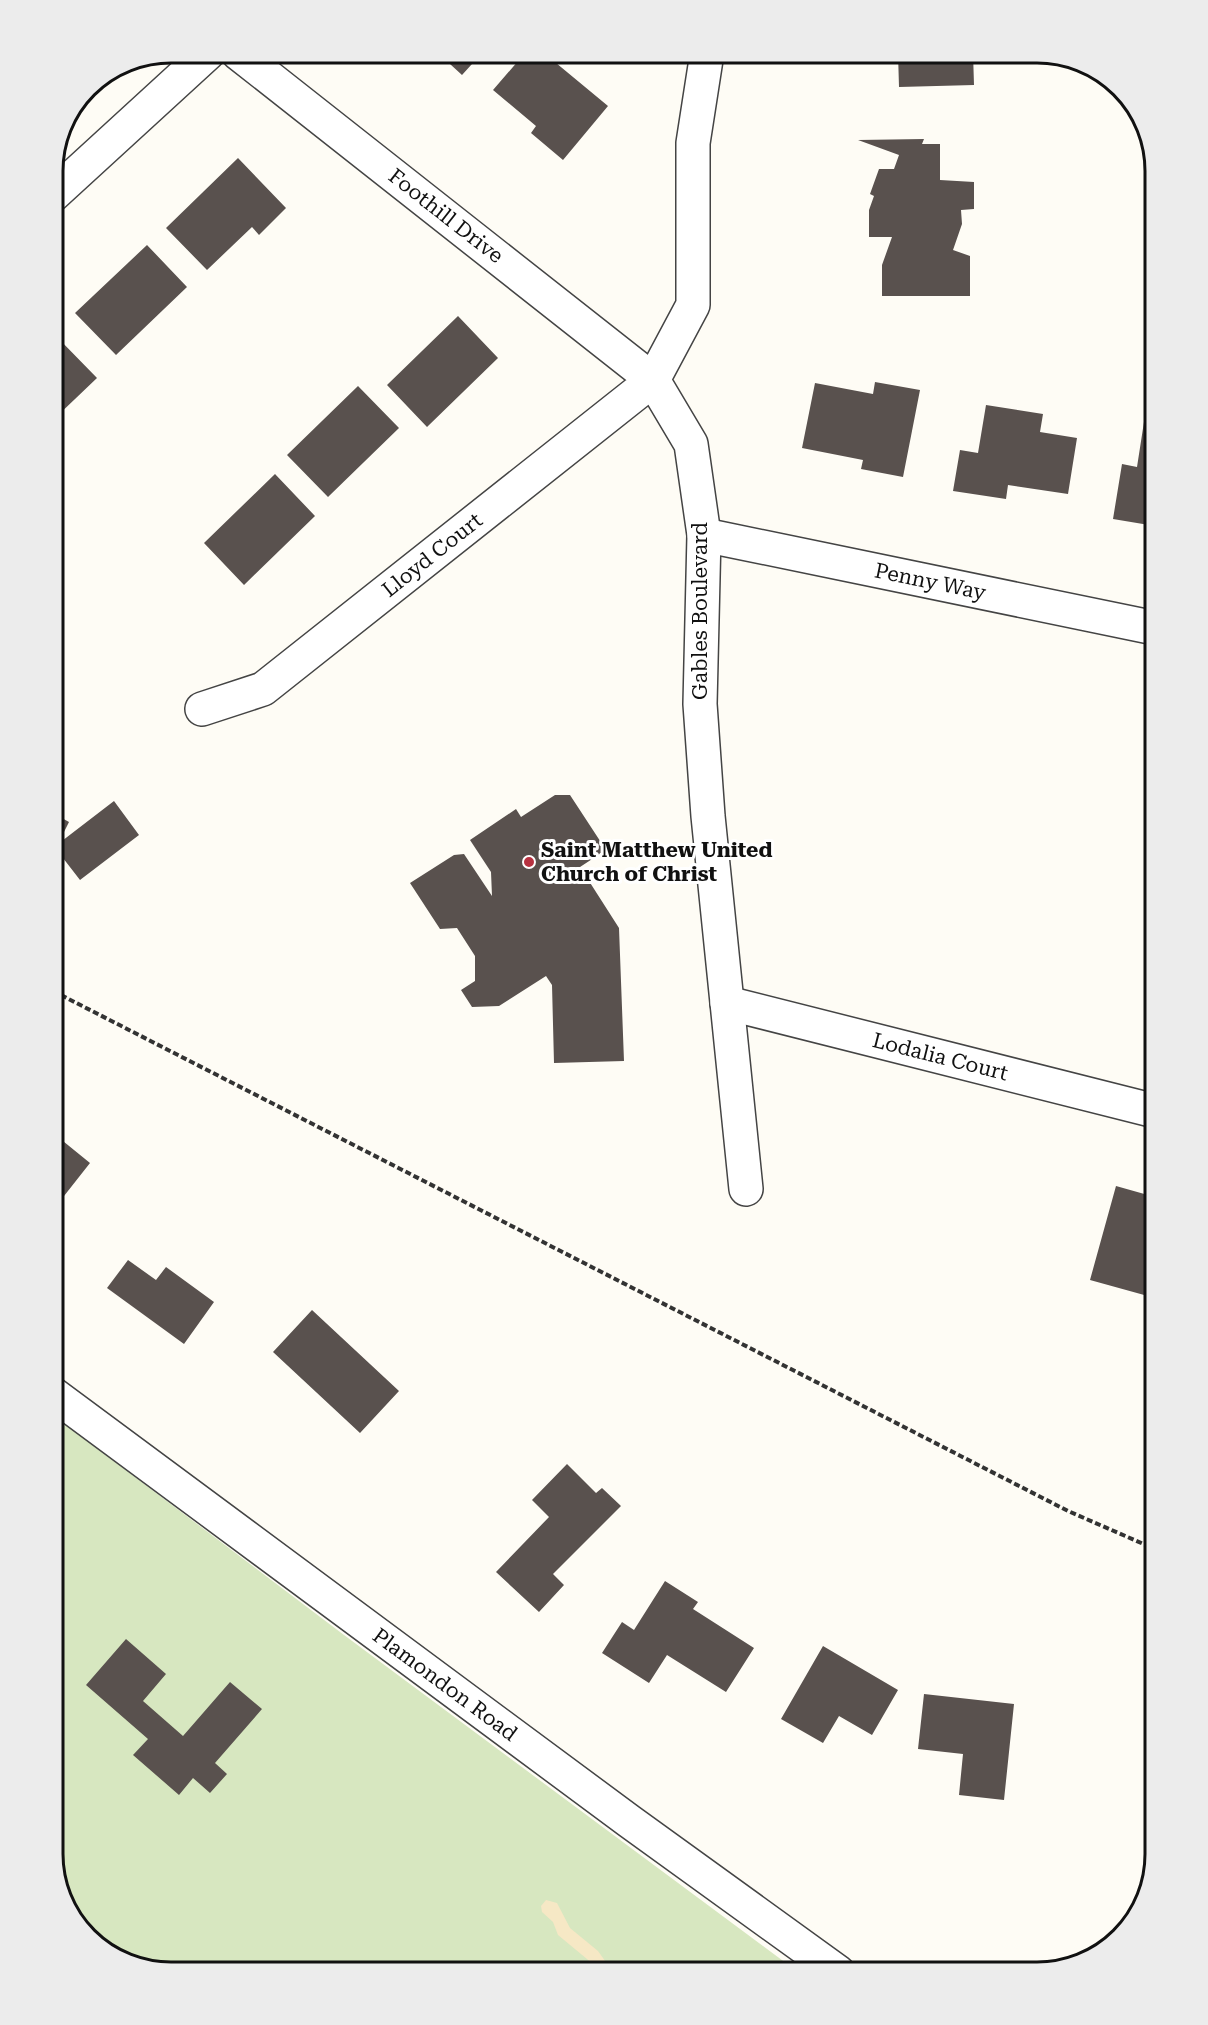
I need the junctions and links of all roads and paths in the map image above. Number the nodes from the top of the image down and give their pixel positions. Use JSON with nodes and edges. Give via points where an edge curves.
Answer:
{"nodes":[{"id":1,"x":196,"y":63,"type":"edge"},
{"id":2,"x":252,"y":63,"type":"edge"},
{"id":3,"x":705,"y":63,"type":"edge"},
{"id":4,"x":63,"y":186,"type":"edge"},
{"id":5,"x":653,"y":380,"type":"junction"},
{"id":6,"x":704,"y":535,"type":"junction"},
{"id":7,"x":1145,"y":626,"type":"edge"},
{"id":8,"x":202,"y":709,"type":"dead end"},
{"id":9,"x":63,"y":996,"type":"edge"},
{"id":10,"x":727,"y":1003,"type":"junction"},
{"id":11,"x":1145,"y":1108,"type":"edge"},
{"id":12,"x":746,"y":1189,"type":"dead end"},
{"id":13,"x":63,"y":1402,"type":"edge"},
{"id":14,"x":1145,"y":1545,"type":"edge"},
{"id":15,"x":824,"y":1962,"type":"edge"}],
"edges":[{"from":1,"to":4,"type":"street"},
{"from":2,"to":5,"type":"street","name":"Foothill Drive"},
{"from":3,"to":5,"type":"street","via":[[693,143],[693,305]]},
{"from":5,"to":6,"type":"street","name":"Gables Boulevard","via":[[691,444]]},
{"from":5,"to":8,"type":"street","name":"Lloyd Court","via":[[262,689]]},
{"from":6,"to":7,"type":"street","name":"Penny Way"},
{"from":6,"to":10,"type":"street","name":"Gables Boulevard","via":[[700,704]]},
{"from":9,"to":14,"type":"path","via":[[1068,1511]]},
{"from":10,"to":11,"type":"street","name":"Lodalia Court"},
{"from":10,"to":12,"type":"street","name":"Gables Boulevard"},
{"from":13,"to":15,"type":"street","name":"Plamondon Road"}]}
